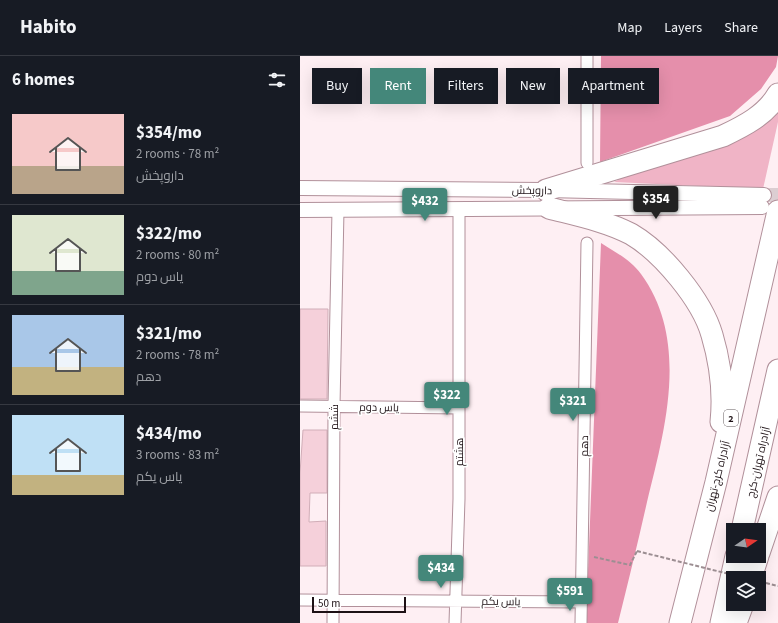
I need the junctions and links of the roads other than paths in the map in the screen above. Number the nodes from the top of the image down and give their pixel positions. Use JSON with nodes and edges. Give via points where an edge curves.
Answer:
{"nodes":[{"id":1,"x":586,"y":56,"type":"edge"},
{"id":2,"x":778,"y":94,"type":"edge"},
{"id":3,"x":587,"y":163,"type":"dead end"},
{"id":4,"x":300,"y":188,"type":"edge"},
{"id":5,"x":548,"y":199,"type":"junction"},
{"id":6,"x":768,"y":204,"type":"edge"},
{"id":7,"x":459,"y":209,"type":"junction"},
{"id":8,"x":300,"y":210,"type":"edge"},
{"id":9,"x":338,"y":210,"type":"junction"},
{"id":10,"x":587,"y":243,"type":"dead end"},
{"id":11,"x":778,"y":370,"type":"edge"},
{"id":12,"x":300,"y":406,"type":"edge"},
{"id":13,"x":334,"y":406,"type":"junction"},
{"id":14,"x":459,"y":408,"type":"junction"},
{"id":15,"x":716,"y":482,"type":"junction"},
{"id":16,"x":778,"y":497,"type":"edge"},
{"id":17,"x":744,"y":523,"type":"edge"},
{"id":18,"x":766,"y":534,"type":"edge"},
{"id":19,"x":734,"y":563,"type":"edge"},
{"id":20,"x":300,"y":600,"type":"edge"},
{"id":21,"x":333,"y":600,"type":"junction"},
{"id":22,"x":456,"y":601,"type":"junction"},
{"id":23,"x":582,"y":602,"type":"junction"},
{"id":24,"x":740,"y":611,"type":"edge"},
{"id":25,"x":333,"y":623,"type":"edge"},
{"id":26,"x":456,"y":623,"type":"edge"},
{"id":27,"x":581,"y":623,"type":"edge"},
{"id":28,"x":680,"y":623,"type":"edge"},
{"id":29,"x":720,"y":623,"type":"edge"},
{"id":30,"x":736,"y":623,"type":"edge"}],
"edges":[{"from":1,"to":3,"type":"street"},
{"from":2,"to":5,"type":"highway","via":[[760,115],[745,126]]},
{"from":4,"to":5,"type":"street","name":"داروپخش"},
{"from":5,"to":6,"type":"street","name":"داروپخش"},
{"from":5,"to":7,"type":"street","name":"داروپخش"},
{"from":5,"to":15,"type":"highway","via":[[631,235],[656,253],[693,297],[712,333],[720,371],[722,411]]},
{"from":6,"to":15,"type":"highway","name":"آزادراه کرج-تهران","number":"2"},
{"from":7,"to":9,"type":"street","name":"داروپخش"},
{"from":7,"to":14,"type":"street","name":"هشتم"},
{"from":8,"to":9,"type":"street","name":"داروپخش"},
{"from":9,"to":13,"type":"street","name":"ششم"},
{"from":10,"to":23,"type":"street","name":"دهم"},
{"from":11,"to":17,"type":"highway","name":"آزادراه تهران-کرج"},
{"from":12,"to":13,"type":"street","name":"یاس دوم"},
{"from":13,"to":14,"type":"street","name":"یاس دوم"},
{"from":13,"to":21,"type":"street","name":"ششم"},
{"from":14,"to":22,"type":"street","name":"هشتم"},
{"from":15,"to":28,"type":"highway","name":"آزادراه کرج-تهران","number":"2"},
{"from":16,"to":18,"type":"highway"},
{"from":19,"to":29,"type":"highway"},
{"from":20,"to":21,"type":"street","name":"یاس یکم"},
{"from":21,"to":22,"type":"street","name":"یاس یکم"},
{"from":21,"to":25,"type":"street","name":"ششم"},
{"from":22,"to":23,"type":"street","name":"یاس یکم"},
{"from":22,"to":26,"type":"street","name":"هشتم"},
{"from":23,"to":27,"type":"street","name":"دهم"},
{"from":24,"to":30,"type":"highway"}]}
